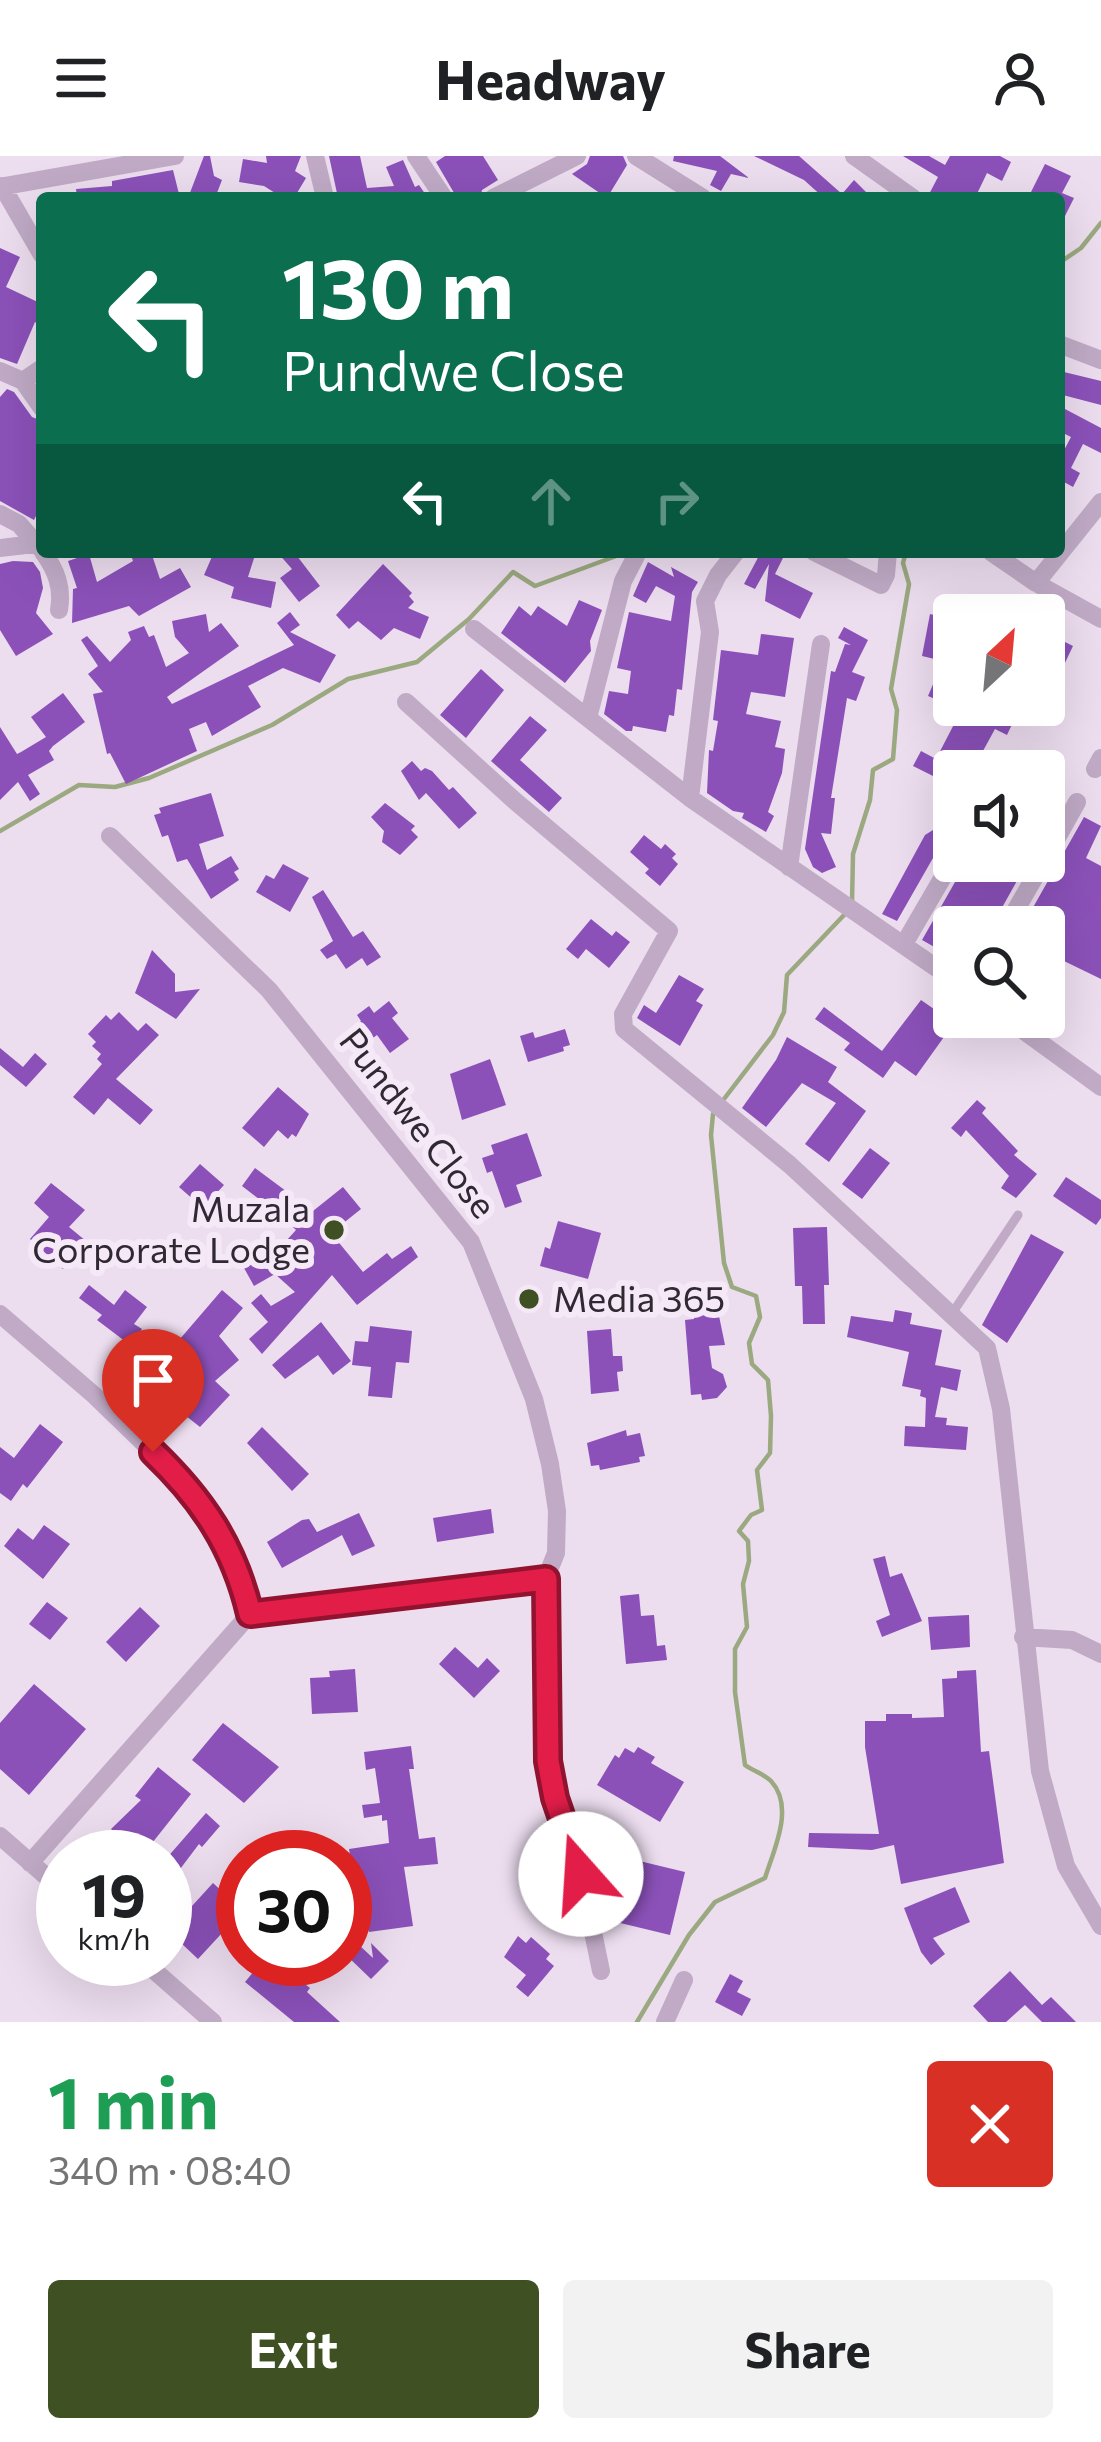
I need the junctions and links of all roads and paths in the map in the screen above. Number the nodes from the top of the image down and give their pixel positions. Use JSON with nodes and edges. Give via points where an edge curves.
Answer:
{"nodes":[{"id":1,"x":175,"y":156,"type":"edge"},
{"id":2,"x":315,"y":156,"type":"edge"},
{"id":3,"x":416,"y":156,"type":"edge"},
{"id":4,"x":578,"y":156,"type":"edge"},
{"id":5,"x":636,"y":156,"type":"edge"},
{"id":6,"x":854,"y":156,"type":"edge"},
{"id":7,"x":1,"y":186,"type":"edge"},
{"id":8,"x":324,"y":192,"type":"edge"},
{"id":9,"x":440,"y":192,"type":"edge"},
{"id":10,"x":505,"y":192,"type":"edge"},
{"id":11,"x":694,"y":192,"type":"edge"},
{"id":12,"x":905,"y":192,"type":"edge"},
{"id":13,"x":36,"y":245,"type":"edge"},
{"id":14,"x":1065,"y":346,"type":"edge"},
{"id":15,"x":1101,"y":360,"type":"edge"},
{"id":16,"x":0,"y":371,"type":"edge"},
{"id":17,"x":36,"y":372,"type":"edge"},
{"id":18,"x":23,"y":380,"type":"junction"},
{"id":19,"x":36,"y":399,"type":"edge"},
{"id":20,"x":1101,"y":502,"type":"edge"},
{"id":21,"x":0,"y":514,"type":"edge"},
{"id":22,"x":36,"y":539,"type":"edge"},
{"id":23,"x":36,"y":544,"type":"edge"},
{"id":24,"x":1065,"y":547,"type":"edge"},
{"id":25,"x":0,"y":548,"type":"edge"},
{"id":26,"x":49,"y":558,"type":"edge"},
{"id":27,"x":635,"y":558,"type":"edge"},
{"id":28,"x":731,"y":558,"type":"edge"},
{"id":29,"x":826,"y":558,"type":"edge"},
{"id":30,"x":887,"y":558,"type":"edge"},
{"id":31,"x":1001,"y":558,"type":"edge"},
{"id":32,"x":1056,"y":558,"type":"edge"},
{"id":33,"x":1036,"y":583,"type":"junction"},
{"id":34,"x":59,"y":610,"type":"dead end"},
{"id":35,"x":1101,"y":620,"type":"edge"},
{"id":36,"x":474,"y":629,"type":"dead end"},
{"id":37,"x":821,"y":644,"type":"dead end"},
{"id":38,"x":406,"y":702,"type":"dead end"},
{"id":39,"x":588,"y":718,"type":"junction"},
{"id":40,"x":690,"y":798,"type":"junction"},
{"id":41,"x":1077,"y":802,"type":"dead end"},
{"id":42,"x":1065,"y":823,"type":"edge"},
{"id":43,"x":110,"y":836,"type":"dead end"},
{"id":44,"x":789,"y":867,"type":"junction"},
{"id":45,"x":940,"y":882,"type":"edge"},
{"id":46,"x":904,"y":944,"type":"junction"},
{"id":47,"x":933,"y":965,"type":"edge"},
{"id":48,"x":1034,"y":1038,"type":"edge"},
{"id":49,"x":1101,"y":1087,"type":"edge"},
{"id":50,"x":1018,"y":1215,"type":"dead end"},
{"id":51,"x":953,"y":1312,"type":"junction"},
{"id":52,"x":0,"y":1314,"type":"edge"},
{"id":53,"x":546,"y":1579,"type":"junction"},
{"id":54,"x":250,"y":1614,"type":"junction"},
{"id":55,"x":1023,"y":1637,"type":"junction"},
{"id":56,"x":1101,"y":1654,"type":"edge"},
{"id":57,"x":0,"y":1836,"type":"edge"},
{"id":58,"x":30,"y":1863,"type":"junction"},
{"id":59,"x":36,"y":1868,"type":"edge"},
{"id":60,"x":1101,"y":1926,"type":"edge"},
{"id":61,"x":601,"y":1971,"type":"dead end"},
{"id":62,"x":684,"y":1980,"type":"dead end"},
{"id":63,"x":172,"y":1986,"type":"edge"},
{"id":64,"x":213,"y":2022,"type":"edge"},
{"id":65,"x":665,"y":2022,"type":"edge"}],
"edges":[{"from":1,"to":7,"type":"street"},
{"from":2,"to":8,"type":"street"},
{"from":3,"to":9,"type":"street"},
{"from":4,"to":10,"type":"street"},
{"from":5,"to":11,"type":"street"},
{"from":6,"to":12,"type":"street"},
{"from":7,"to":13,"type":"street"},
{"from":14,"to":15,"type":"street"},
{"from":16,"to":18,"type":"street"},
{"from":17,"to":18,"type":"street"},
{"from":18,"to":19,"type":"street"},
{"from":20,"to":24,"type":"street"},
{"from":21,"to":22,"type":"street"},
{"from":23,"to":25,"type":"street"},
{"from":26,"to":34,"type":"street"},
{"from":27,"to":39,"type":"street"},
{"from":28,"to":40,"type":"street","via":[[706,601],[710,632]]},
{"from":29,"to":30,"type":"street","via":[[881,585]]},
{"from":31,"to":33,"type":"street"},
{"from":32,"to":33,"type":"street"},
{"from":33,"to":35,"type":"street"},
{"from":36,"to":39,"type":"street"},
{"from":37,"to":44,"type":"street"},
{"from":38,"to":51,"type":"street","via":[[668,931],[623,1014],[624,1029]]},
{"from":39,"to":40,"type":"street"},
{"from":40,"to":44,"type":"street"},
{"from":41,"to":42,"type":"street"},
{"from":43,"to":53,"type":"street","name":"Pundwe Close","via":[[268,990],[471,1242],[535,1399],[550,1464],[556,1553]]},
{"from":44,"to":46,"type":"street"},
{"from":45,"to":46,"type":"street"},
{"from":46,"to":47,"type":"street"},
{"from":48,"to":49,"type":"street"},
{"from":50,"to":51,"type":"lane"},
{"from":51,"to":55,"type":"street","via":[[992,1359]]},
{"from":52,"to":54,"type":"street","via":[[182,1480],[225,1539]]},
{"from":53,"to":54,"type":"street"},
{"from":53,"to":61,"type":"street","name":"Pundwe Close","via":[[548,1761]]},
{"from":54,"to":58,"type":"street"},
{"from":55,"to":56,"type":"street","via":[[1072,1640]]},
{"from":55,"to":60,"type":"street","via":[[1050,1820]]},
{"from":57,"to":58,"type":"street"},
{"from":58,"to":59,"type":"street"},
{"from":62,"to":65,"type":"street"},
{"from":63,"to":64,"type":"street"}]}
